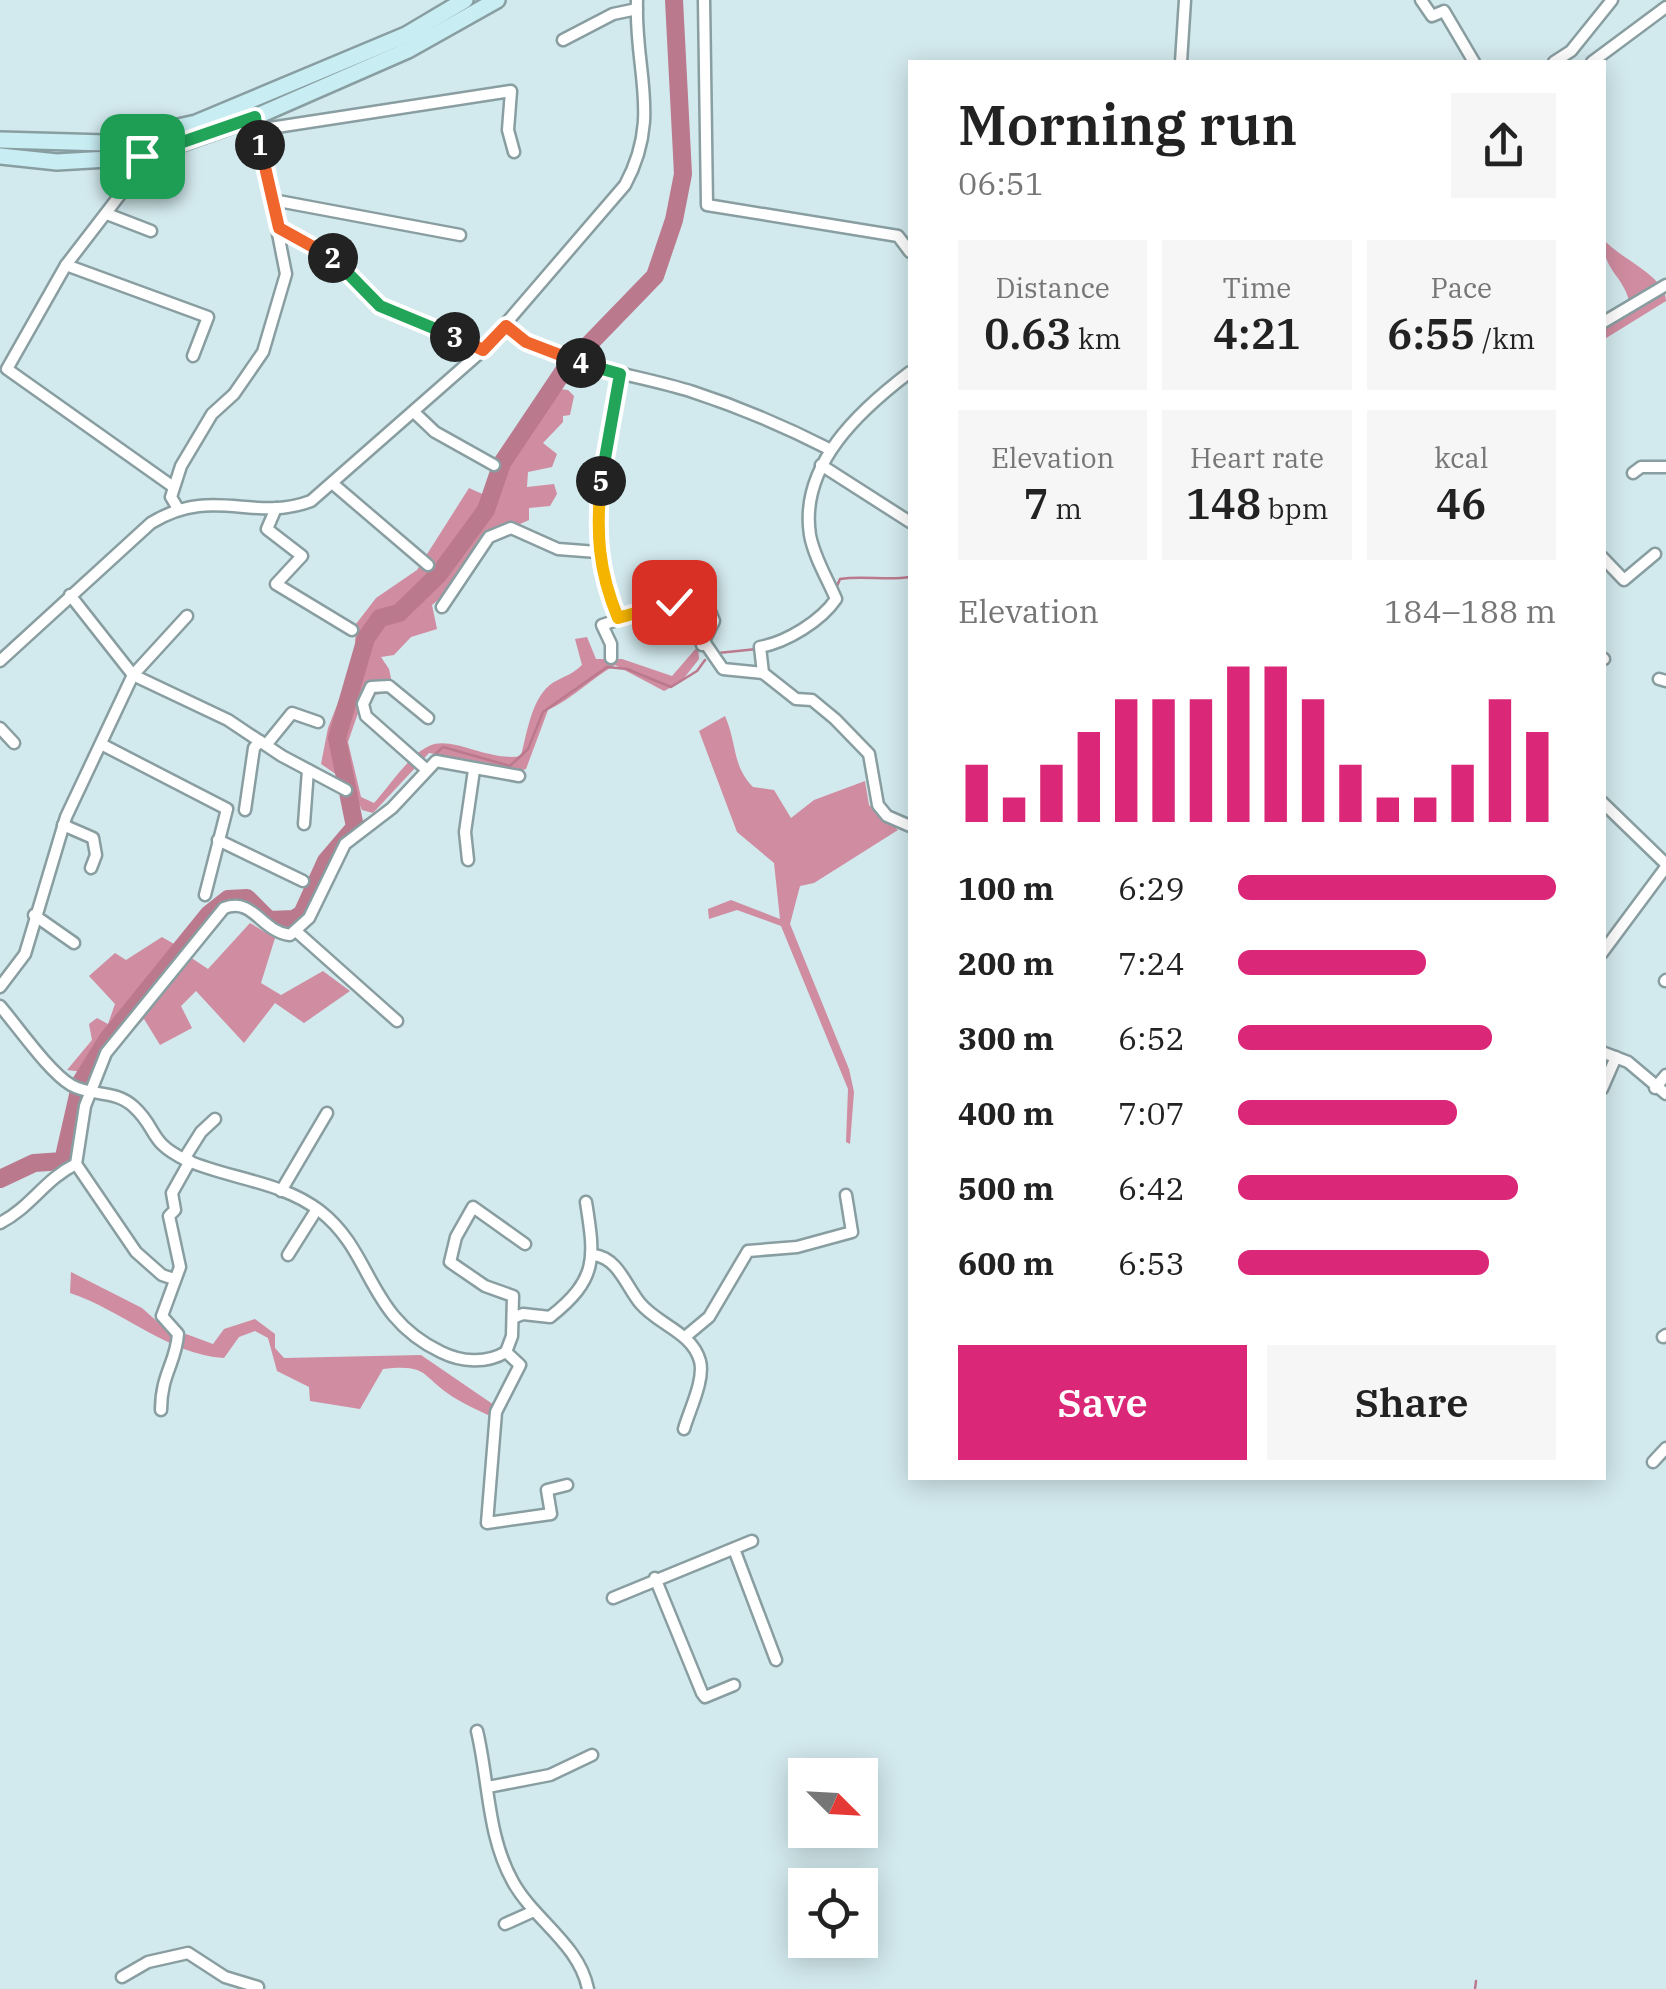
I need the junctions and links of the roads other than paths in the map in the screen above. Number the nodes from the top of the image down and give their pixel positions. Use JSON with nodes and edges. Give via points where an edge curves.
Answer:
{"nodes":[{"id":1,"x":465,"y":0,"type":"edge"},
{"id":2,"x":497,"y":0,"type":"edge"},
{"id":3,"x":704,"y":0,"type":"edge"},
{"id":4,"x":1185,"y":0,"type":"edge"},
{"id":5,"x":1421,"y":0,"type":"edge"},
{"id":6,"x":1612,"y":0,"type":"edge"},
{"id":7,"x":637,"y":4,"type":"edge"},
{"id":8,"x":1664,"y":11,"type":"edge"},
{"id":9,"x":563,"y":40,"type":"dead end"},
{"id":10,"x":1181,"y":60,"type":"edge"},
{"id":11,"x":1473,"y":60,"type":"edge"},
{"id":12,"x":1557,"y":60,"type":"edge"},
{"id":13,"x":1595,"y":60,"type":"edge"},
{"id":14,"x":256,"y":123,"type":"junction"},
{"id":15,"x":0,"y":140,"type":"edge"},
{"id":16,"x":514,"y":152,"type":"dead end"},
{"id":17,"x":0,"y":156,"type":"edge"},
{"id":18,"x":142,"y":156,"type":"junction"},
{"id":19,"x":273,"y":200,"type":"junction"},
{"id":20,"x":107,"y":214,"type":"junction"},
{"id":21,"x":279,"y":228,"type":"junction"},
{"id":22,"x":152,"y":231,"type":"dead end"},
{"id":23,"x":460,"y":235,"type":"dead end"},
{"id":24,"x":908,"y":249,"type":"edge"},
{"id":25,"x":66,"y":265,"type":"junction"},
{"id":26,"x":1666,"y":285,"type":"edge"},
{"id":27,"x":1606,"y":320,"type":"edge"},
{"id":28,"x":506,"y":326,"type":"junction"},
{"id":29,"x":483,"y":350,"type":"junction"},
{"id":30,"x":193,"y":356,"type":"dead end"},
{"id":31,"x":620,"y":374,"type":"junction"},
{"id":32,"x":908,"y":374,"type":"edge"},
{"id":33,"x":415,"y":414,"type":"junction"},
{"id":34,"x":829,"y":448,"type":"junction"},
{"id":35,"x":494,"y":465,"type":"dead end"},
{"id":36,"x":820,"y":465,"type":"junction"},
{"id":37,"x":1666,"y":467,"type":"edge"},
{"id":38,"x":1633,"y":473,"type":"dead end"},
{"id":39,"x":332,"y":483,"type":"junction"},
{"id":40,"x":172,"y":486,"type":"junction"},
{"id":41,"x":176,"y":507,"type":"junction"},
{"id":42,"x":276,"y":508,"type":"junction"},
{"id":43,"x":908,"y":521,"type":"edge"},
{"id":44,"x":597,"y":552,"type":"junction"},
{"id":45,"x":1655,"y":554,"type":"dead end"},
{"id":46,"x":1606,"y":561,"type":"edge"},
{"id":47,"x":428,"y":565,"type":"dead end"},
{"id":48,"x":694,"y":572,"type":"dead end"},
{"id":49,"x":70,"y":595,"type":"junction"},
{"id":50,"x":674,"y":602,"type":"dead end"},
{"id":51,"x":442,"y":607,"type":"dead end"},
{"id":52,"x":685,"y":614,"type":"dead end"},
{"id":53,"x":187,"y":616,"type":"dead end"},
{"id":54,"x":618,"y":618,"type":"junction"},
{"id":55,"x":352,"y":630,"type":"dead end"},
{"id":56,"x":702,"y":645,"type":"junction"},
{"id":57,"x":611,"y":658,"type":"dead end"},
{"id":58,"x":0,"y":661,"type":"edge"},
{"id":59,"x":763,"y":672,"type":"junction"},
{"id":60,"x":133,"y":674,"type":"junction"},
{"id":61,"x":428,"y":718,"type":"dead end"},
{"id":62,"x":318,"y":722,"type":"dead end"},
{"id":63,"x":0,"y":728,"type":"edge"},
{"id":64,"x":14,"y":743,"type":"dead end"},
{"id":65,"x":263,"y":743,"type":"junction"},
{"id":66,"x":101,"y":744,"type":"junction"},
{"id":67,"x":308,"y":770,"type":"junction"},
{"id":68,"x":427,"y":770,"type":"junction"},
{"id":69,"x":474,"y":770,"type":"junction"},
{"id":70,"x":519,"y":776,"type":"dead end"},
{"id":71,"x":346,"y":790,"type":"dead end"},
{"id":72,"x":1606,"y":806,"type":"edge"},
{"id":73,"x":245,"y":810,"type":"dead end"},
{"id":74,"x":64,"y":824,"type":"junction"},
{"id":75,"x":304,"y":824,"type":"dead end"},
{"id":76,"x":908,"y":825,"type":"edge"},
{"id":77,"x":218,"y":840,"type":"junction"},
{"id":78,"x":468,"y":860,"type":"dead end"},
{"id":79,"x":1666,"y":866,"type":"edge"},
{"id":80,"x":91,"y":868,"type":"dead end"},
{"id":81,"x":303,"y":881,"type":"dead end"},
{"id":82,"x":205,"y":895,"type":"dead end"},
{"id":83,"x":34,"y":915,"type":"junction"},
{"id":84,"x":297,"y":932,"type":"junction"},
{"id":85,"x":74,"y":943,"type":"dead end"},
{"id":86,"x":1606,"y":948,"type":"edge"},
{"id":87,"x":0,"y":987,"type":"edge"},
{"id":88,"x":0,"y":1006,"type":"edge"},
{"id":89,"x":397,"y":1022,"type":"dead end"},
{"id":90,"x":1606,"y":1053,"type":"edge"},
{"id":91,"x":1616,"y":1057,"type":"junction"},
{"id":92,"x":1666,"y":1075,"type":"edge"},
{"id":93,"x":1606,"y":1080,"type":"edge"},
{"id":94,"x":1655,"y":1088,"type":"junction"},
{"id":95,"x":90,"y":1090,"type":"junction"},
{"id":96,"x":1666,"y":1094,"type":"edge"},
{"id":97,"x":327,"y":1113,"type":"dead end"},
{"id":98,"x":215,"y":1118,"type":"dead end"},
{"id":99,"x":187,"y":1160,"type":"junction"},
{"id":100,"x":76,"y":1164,"type":"junction"},
{"id":101,"x":281,"y":1191,"type":"junction"},
{"id":102,"x":846,"y":1196,"type":"dead end"},
{"id":103,"x":586,"y":1202,"type":"dead end"},
{"id":104,"x":317,"y":1209,"type":"junction"},
{"id":105,"x":0,"y":1223,"type":"edge"},
{"id":106,"x":524,"y":1244,"type":"dead end"},
{"id":107,"x":288,"y":1255,"type":"dead end"},
{"id":108,"x":594,"y":1255,"type":"junction"},
{"id":109,"x":174,"y":1278,"type":"junction"},
{"id":110,"x":515,"y":1317,"type":"junction"},
{"id":111,"x":684,"y":1336,"type":"junction"},
{"id":112,"x":506,"y":1352,"type":"junction"},
{"id":113,"x":161,"y":1410,"type":"dead end"},
{"id":114,"x":684,"y":1429,"type":"dead end"},
{"id":115,"x":1666,"y":1448,"type":"edge"},
{"id":116,"x":1653,"y":1462,"type":"dead end"},
{"id":117,"x":566,"y":1485,"type":"dead end"},
{"id":118,"x":752,"y":1541,"type":"dead end"},
{"id":119,"x":734,"y":1549,"type":"junction"},
{"id":120,"x":654,"y":1578,"type":"junction"},
{"id":121,"x":613,"y":1598,"type":"dead end"},
{"id":122,"x":776,"y":1660,"type":"dead end"},
{"id":123,"x":734,"y":1685,"type":"dead end"},
{"id":124,"x":476,"y":1731,"type":"dead end"},
{"id":125,"x":592,"y":1754,"type":"dead end"},
{"id":126,"x":488,"y":1787,"type":"junction"},
{"id":127,"x":534,"y":1911,"type":"junction"},
{"id":128,"x":505,"y":1924,"type":"dead end"},
{"id":129,"x":122,"y":1978,"type":"dead end"},
{"id":130,"x":224,"y":1983,"type":"edge"},
{"id":131,"x":258,"y":1987,"type":"edge"},
{"id":132,"x":588,"y":1989,"type":"edge"}],
"edges":[{"from":1,"to":15,"type":"main road","via":[[406,35],[196,124],[106,143]]},
{"from":2,"to":14,"type":"main road"},
{"from":3,"to":24,"type":"street","via":[[707,205],[898,236]]},
{"from":4,"to":10,"type":"street"},
{"from":5,"to":11,"type":"street","via":[[1432,16],[1444,11]]},
{"from":6,"to":12,"type":"street"},
{"from":7,"to":9,"type":"street"},
{"from":7,"to":28,"type":"street","via":[[646,138],[638,162]]},
{"from":8,"to":13,"type":"street"},
{"from":14,"to":16,"type":"street","via":[[511,91]]},
{"from":14,"to":18,"type":"main road"},
{"from":14,"to":19,"type":"street"},
{"from":17,"to":18,"type":"main road","via":[[57,162]]},
{"from":18,"to":20,"type":"street"},
{"from":19,"to":21,"type":"street"},
{"from":19,"to":23,"type":"street"},
{"from":20,"to":22,"type":"street"},
{"from":20,"to":25,"type":"street"},
{"from":21,"to":29,"type":"street","via":[[335,260],[380,306]]},
{"from":21,"to":40,"type":"street","via":[[286,274],[263,352],[212,414]]},
{"from":25,"to":30,"type":"street","via":[[208,317]]},
{"from":25,"to":40,"type":"street","via":[[6,368]]},
{"from":26,"to":27,"type":"street"},
{"from":28,"to":29,"type":"street"},
{"from":28,"to":31,"type":"street","via":[[526,342]]},
{"from":29,"to":33,"type":"street"},
{"from":31,"to":34,"type":"street","via":[[692,392]]},
{"from":31,"to":44,"type":"street","via":[[601,472]]},
{"from":32,"to":34,"type":"street"},
{"from":33,"to":35,"type":"street"},
{"from":33,"to":39,"type":"street"},
{"from":34,"to":36,"type":"street"},
{"from":36,"to":43,"type":"street"},
{"from":36,"to":59,"type":"street","via":[[810,532],[836,599],[826,613],[760,648]]},
{"from":37,"to":38,"type":"street"},
{"from":39,"to":42,"type":"street","via":[[311,502]]},
{"from":39,"to":47,"type":"street"},
{"from":40,"to":41,"type":"street"},
{"from":41,"to":42,"type":"street"},
{"from":41,"to":49,"type":"street","via":[[126,542]]},
{"from":42,"to":55,"type":"street","via":[[266,529],[302,556],[276,584]]},
{"from":44,"to":51,"type":"street","via":[[558,549],[511,528],[489,537]]},
{"from":44,"to":54,"type":"street"},
{"from":45,"to":46,"type":"street","via":[[1624,580]]},
{"from":48,"to":56,"type":"street","via":[[714,622]]},
{"from":49,"to":58,"type":"street"},
{"from":49,"to":60,"type":"street"},
{"from":50,"to":54,"type":"street"},
{"from":52,"to":56,"type":"street"},
{"from":53,"to":60,"type":"street"},
{"from":54,"to":57,"type":"street","via":[[602,625]]},
{"from":56,"to":59,"type":"street","via":[[723,669]]},
{"from":59,"to":76,"type":"street","via":[[796,698],[812,700],[861,742],[878,805]]},
{"from":60,"to":65,"type":"street"},
{"from":60,"to":66,"type":"street"},
{"from":61,"to":68,"type":"street","via":[[380,684],[371,687],[364,704],[366,716]]},
{"from":62,"to":65,"type":"street","via":[[292,713]]},
{"from":63,"to":64,"type":"street"},
{"from":65,"to":67,"type":"street"},
{"from":65,"to":73,"type":"street","via":[[254,748]]},
{"from":66,"to":74,"type":"street"},
{"from":66,"to":77,"type":"street","via":[[228,809]]},
{"from":67,"to":71,"type":"street"},
{"from":67,"to":75,"type":"street"},
{"from":68,"to":69,"type":"street","via":[[436,762]]},
{"from":68,"to":84,"type":"street","via":[[345,844]]},
{"from":69,"to":70,"type":"street"},
{"from":69,"to":78,"type":"street"},
{"from":72,"to":79,"type":"street"},
{"from":74,"to":80,"type":"street","via":[[94,838]]},
{"from":74,"to":83,"type":"street"},
{"from":77,"to":81,"type":"street"},
{"from":77,"to":82,"type":"street"},
{"from":79,"to":86,"type":"street"},
{"from":83,"to":85,"type":"street"},
{"from":83,"to":87,"type":"street","via":[[25,954]]},
{"from":84,"to":89,"type":"street"},
{"from":84,"to":95,"type":"street","via":[[269,928],[238,903],[224,908],[106,1054]]},
{"from":88,"to":95,"type":"street","via":[[69,1084]]},
{"from":90,"to":91,"type":"street"},
{"from":91,"to":93,"type":"street"},
{"from":91,"to":94,"type":"street"},
{"from":92,"to":94,"type":"street"},
{"from":94,"to":96,"type":"street"},
{"from":95,"to":99,"type":"street","via":[[106,1090],[133,1106],[155,1142]]},
{"from":95,"to":100,"type":"street"},
{"from":97,"to":101,"type":"street"},
{"from":98,"to":99,"type":"street"},
{"from":99,"to":101,"type":"street"},
{"from":99,"to":109,"type":"street","via":[[169,1216],[180,1267]]},
{"from":100,"to":105,"type":"street","via":[[51,1176]]},
{"from":100,"to":109,"type":"street","via":[[136,1252]]},
{"from":101,"to":104,"type":"street"},
{"from":102,"to":111,"type":"street","via":[[852,1232],[748,1251],[709,1316]]},
{"from":103,"to":108,"type":"street"},
{"from":104,"to":107,"type":"street"},
{"from":104,"to":112,"type":"street","via":[[336,1226],[406,1332],[457,1360]]},
{"from":106,"to":110,"type":"street","via":[[473,1207],[450,1262],[513,1296]]},
{"from":108,"to":110,"type":"street","via":[[575,1298],[550,1318]]},
{"from":108,"to":111,"type":"street","via":[[612,1262],[642,1306]]},
{"from":109,"to":113,"type":"street","via":[[162,1316],[178,1334],[177,1350],[161,1384]]},
{"from":110,"to":112,"type":"street"},
{"from":111,"to":114,"type":"street","via":[[701,1366]]},
{"from":112,"to":117,"type":"street","via":[[520,1373],[496,1412],[487,1523],[551,1514],[546,1490]]},
{"from":115,"to":116,"type":"street"},
{"from":118,"to":119,"type":"street"},
{"from":119,"to":120,"type":"street"},
{"from":119,"to":122,"type":"street"},
{"from":120,"to":121,"type":"street"},
{"from":120,"to":123,"type":"street","via":[[702,1694]]},
{"from":124,"to":126,"type":"street"},
{"from":125,"to":126,"type":"street","via":[[550,1775]]},
{"from":126,"to":127,"type":"street","via":[[499,1848],[512,1882]]},
{"from":127,"to":128,"type":"street"},
{"from":127,"to":132,"type":"street","via":[[575,1958]]},
{"from":129,"to":130,"type":"street","via":[[148,1962],[188,1954]]},
{"from":130,"to":131,"type":"street"}]}
